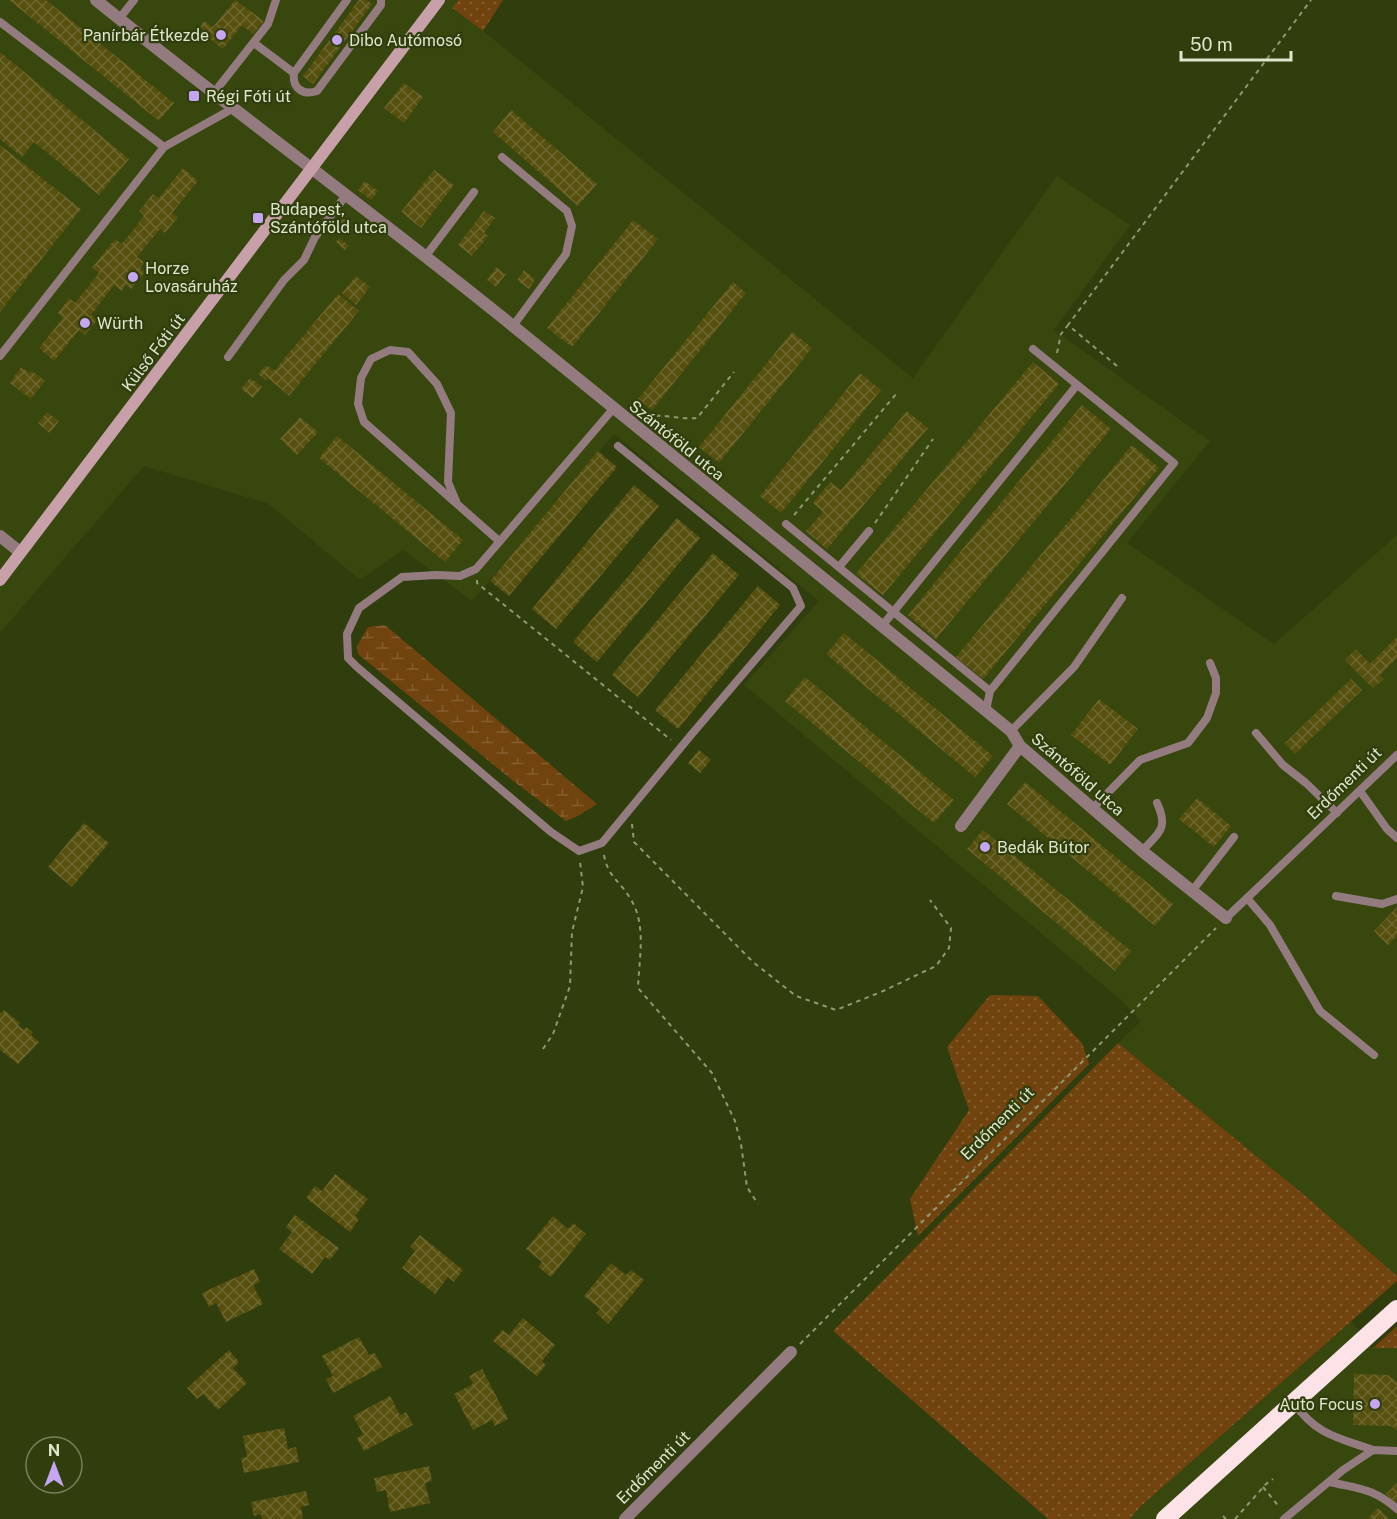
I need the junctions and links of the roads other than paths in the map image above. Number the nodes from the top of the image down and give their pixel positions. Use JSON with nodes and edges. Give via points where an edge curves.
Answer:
{"nodes":[{"id":1,"x":96,"y":0,"type":"edge"},
{"id":2,"x":134,"y":0,"type":"edge"},
{"id":3,"x":276,"y":0,"type":"edge"},
{"id":4,"x":347,"y":0,"type":"edge"},
{"id":5,"x":381,"y":0,"type":"edge"},
{"id":6,"x":439,"y":0,"type":"edge"},
{"id":7,"x":119,"y":19,"type":"junction"},
{"id":8,"x":0,"y":22,"type":"edge"},
{"id":9,"x":254,"y":43,"type":"junction"},
{"id":10,"x":294,"y":73,"type":"junction"},
{"id":11,"x":213,"y":94,"type":"junction"},
{"id":12,"x":232,"y":109,"type":"junction"},
{"id":13,"x":164,"y":147,"type":"junction"},
{"id":14,"x":502,"y":157,"type":"dead end"},
{"id":15,"x":312,"y":168,"type":"junction"},
{"id":16,"x":474,"y":192,"type":"dead end"},
{"id":17,"x":346,"y":195,"type":"junction"},
{"id":18,"x":425,"y":257,"type":"junction"},
{"id":19,"x":513,"y":326,"type":"junction"},
{"id":20,"x":1033,"y":349,"type":"dead end"},
{"id":21,"x":0,"y":356,"type":"edge"},
{"id":22,"x":228,"y":357,"type":"dead end"},
{"id":23,"x":1077,"y":385,"type":"junction"},
{"id":24,"x":613,"y":409,"type":"junction"},
{"id":25,"x":618,"y":446,"type":"dead end"},
{"id":26,"x":456,"y":501,"type":"junction"},
{"id":27,"x":786,"y":524,"type":"road end"},
{"id":28,"x":869,"y":531,"type":"road end"},
{"id":29,"x":0,"y":536,"type":"edge"},
{"id":30,"x":499,"y":541,"type":"junction"},
{"id":31,"x":20,"y":552,"type":"junction"},
{"id":32,"x":839,"y":567,"type":"junction"},
{"id":33,"x":0,"y":580,"type":"edge"},
{"id":34,"x":1122,"y":598,"type":"dead end"},
{"id":35,"x":893,"y":610,"type":"junction"},
{"id":36,"x":882,"y":626,"type":"junction"},
{"id":37,"x":1210,"y":663,"type":"dead end"},
{"id":38,"x":990,"y":691,"type":"junction"},
{"id":39,"x":986,"y":711,"type":"junction"},
{"id":40,"x":1011,"y":731,"type":"junction"},
{"id":41,"x":1256,"y":733,"type":"dead end"},
{"id":42,"x":1020,"y":746,"type":"junction"},
{"id":43,"x":1397,"y":755,"type":"edge"},
{"id":44,"x":1360,"y":791,"type":"junction"},
{"id":45,"x":1156,"y":803,"type":"dead end"},
{"id":46,"x":1093,"y":808,"type":"junction"},
{"id":47,"x":1337,"y":813,"type":"junction"},
{"id":48,"x":961,"y":826,"type":"dead end"},
{"id":49,"x":1234,"y":837,"type":"dead end"},
{"id":50,"x":1397,"y":838,"type":"edge"},
{"id":51,"x":1142,"y":851,"type":"junction"},
{"id":52,"x":1192,"y":891,"type":"junction"},
{"id":53,"x":1336,"y":896,"type":"dead end"},
{"id":54,"x":1247,"y":898,"type":"junction"},
{"id":55,"x":1397,"y":900,"type":"edge"},
{"id":56,"x":1226,"y":918,"type":"joint"},
{"id":57,"x":1374,"y":1055,"type":"dead end"},
{"id":58,"x":1397,"y":1309,"type":"edge"},
{"id":59,"x":791,"y":1352,"type":"road end"},
{"id":60,"x":1293,"y":1403,"type":"junction"},
{"id":61,"x":1373,"y":1450,"type":"junction"},
{"id":62,"x":1397,"y":1450,"type":"edge"},
{"id":63,"x":1330,"y":1482,"type":"junction"},
{"id":64,"x":1397,"y":1509,"type":"edge"},
{"id":65,"x":1285,"y":1518,"type":"edge"},
{"id":66,"x":625,"y":1519,"type":"edge"},
{"id":67,"x":1165,"y":1519,"type":"edge"}],
"edges":[{"from":1,"to":7,"type":"street","name":"Szántóföld utca"},
{"from":2,"to":7,"type":"lane"},
{"from":3,"to":9,"type":"lane","via":[[268,24]]},
{"from":4,"to":10,"type":"lane"},
{"from":5,"to":10,"type":"lane","via":[[317,91],[309,94],[296,87]]},
{"from":6,"to":15,"type":"main road","name":"Külső Fóti út"},
{"from":7,"to":11,"type":"street","name":"Szántóföld utca"},
{"from":8,"to":13,"type":"lane"},
{"from":9,"to":10,"type":"lane"},
{"from":9,"to":11,"type":"lane"},
{"from":11,"to":12,"type":"street","name":"Szántóföld utca"},
{"from":12,"to":13,"type":"lane"},
{"from":12,"to":15,"type":"street","name":"Szántóföld utca"},
{"from":13,"to":21,"type":"lane"},
{"from":14,"to":19,"type":"lane","via":[[567,211],[572,226],[566,254]]},
{"from":15,"to":17,"type":"street","name":"Szántóföld utca"},
{"from":15,"to":31,"type":"main road","name":"Külső Fóti út"},
{"from":16,"to":18,"type":"lane"},
{"from":17,"to":18,"type":"street","name":"Szántóföld utca"},
{"from":17,"to":22,"type":"lane","via":[[315,237],[304,260],[284,279]]},
{"from":18,"to":19,"type":"street","name":"Szántóföld utca"},
{"from":19,"to":24,"type":"street","name":"Szántóföld utca"},
{"from":20,"to":23,"type":"lane"},
{"from":23,"to":35,"type":"lane"},
{"from":23,"to":38,"type":"lane","via":[[1174,463]]},
{"from":24,"to":30,"type":"lane"},
{"from":24,"to":36,"type":"street","name":"Szántóföld utca"},
{"from":25,"to":30,"type":"lane","via":[[794,588],[801,606],[602,843],[579,850],[551,832],[348,658],[347,634],[359,608],[402,578],[460,576],[476,569]]},
{"from":26,"to":26,"type":"lane","via":[[364,422],[358,404],[361,378],[371,359],[390,350],[408,352],[437,384],[451,413],[448,482]]},
{"from":26,"to":30,"type":"lane"},
{"from":27,"to":32,"type":"lane"},
{"from":28,"to":32,"type":"lane"},
{"from":29,"to":31,"type":"street"},
{"from":31,"to":33,"type":"main road","name":"Külső Fóti út"},
{"from":32,"to":35,"type":"lane"},
{"from":34,"to":40,"type":"lane","via":[[1074,667]]},
{"from":35,"to":36,"type":"lane"},
{"from":35,"to":38,"type":"lane"},
{"from":36,"to":39,"type":"street","name":"Szántóföld utca"},
{"from":37,"to":46,"type":"lane","via":[[1216,693],[1207,718],[1188,743],[1140,760]]},
{"from":38,"to":39,"type":"lane"},
{"from":39,"to":40,"type":"street","name":"Szántóföld utca"},
{"from":40,"to":42,"type":"street","name":"Szántóföld utca"},
{"from":41,"to":47,"type":"lane","via":[[1283,765]]},
{"from":42,"to":46,"type":"street","name":"Szántóföld utca"},
{"from":42,"to":48,"type":"street"},
{"from":43,"to":44,"type":"lane","name":"Erdőmenti út"},
{"from":44,"to":47,"type":"lane","name":"Erdőmenti út"},
{"from":44,"to":50,"type":"lane"},
{"from":45,"to":51,"type":"lane","via":[[1163,817],[1161,830]]},
{"from":46,"to":51,"type":"street","name":"Szántóföld utca"},
{"from":47,"to":54,"type":"lane","name":"Erdőmenti út"},
{"from":49,"to":52,"type":"lane"},
{"from":51,"to":52,"type":"street","name":"Szántóföld utca"},
{"from":52,"to":56,"type":"street","name":"Szántóföld utca"},
{"from":53,"to":55,"type":"lane","via":[[1382,904]]},
{"from":54,"to":56,"type":"lane","name":"Erdőmenti út"},
{"from":54,"to":57,"type":"lane","via":[[1270,925],[1320,1011]]},
{"from":58,"to":60,"type":"highway"},
{"from":59,"to":66,"type":"street","name":"Erdőmenti út"},
{"from":60,"to":61,"type":"lane","via":[[1304,1418],[1323,1432]]},
{"from":60,"to":67,"type":"highway"},
{"from":61,"to":62,"type":"lane"},
{"from":61,"to":63,"type":"lane"},
{"from":63,"to":64,"type":"lane","via":[[1371,1491]]},
{"from":63,"to":65,"type":"lane"}]}
